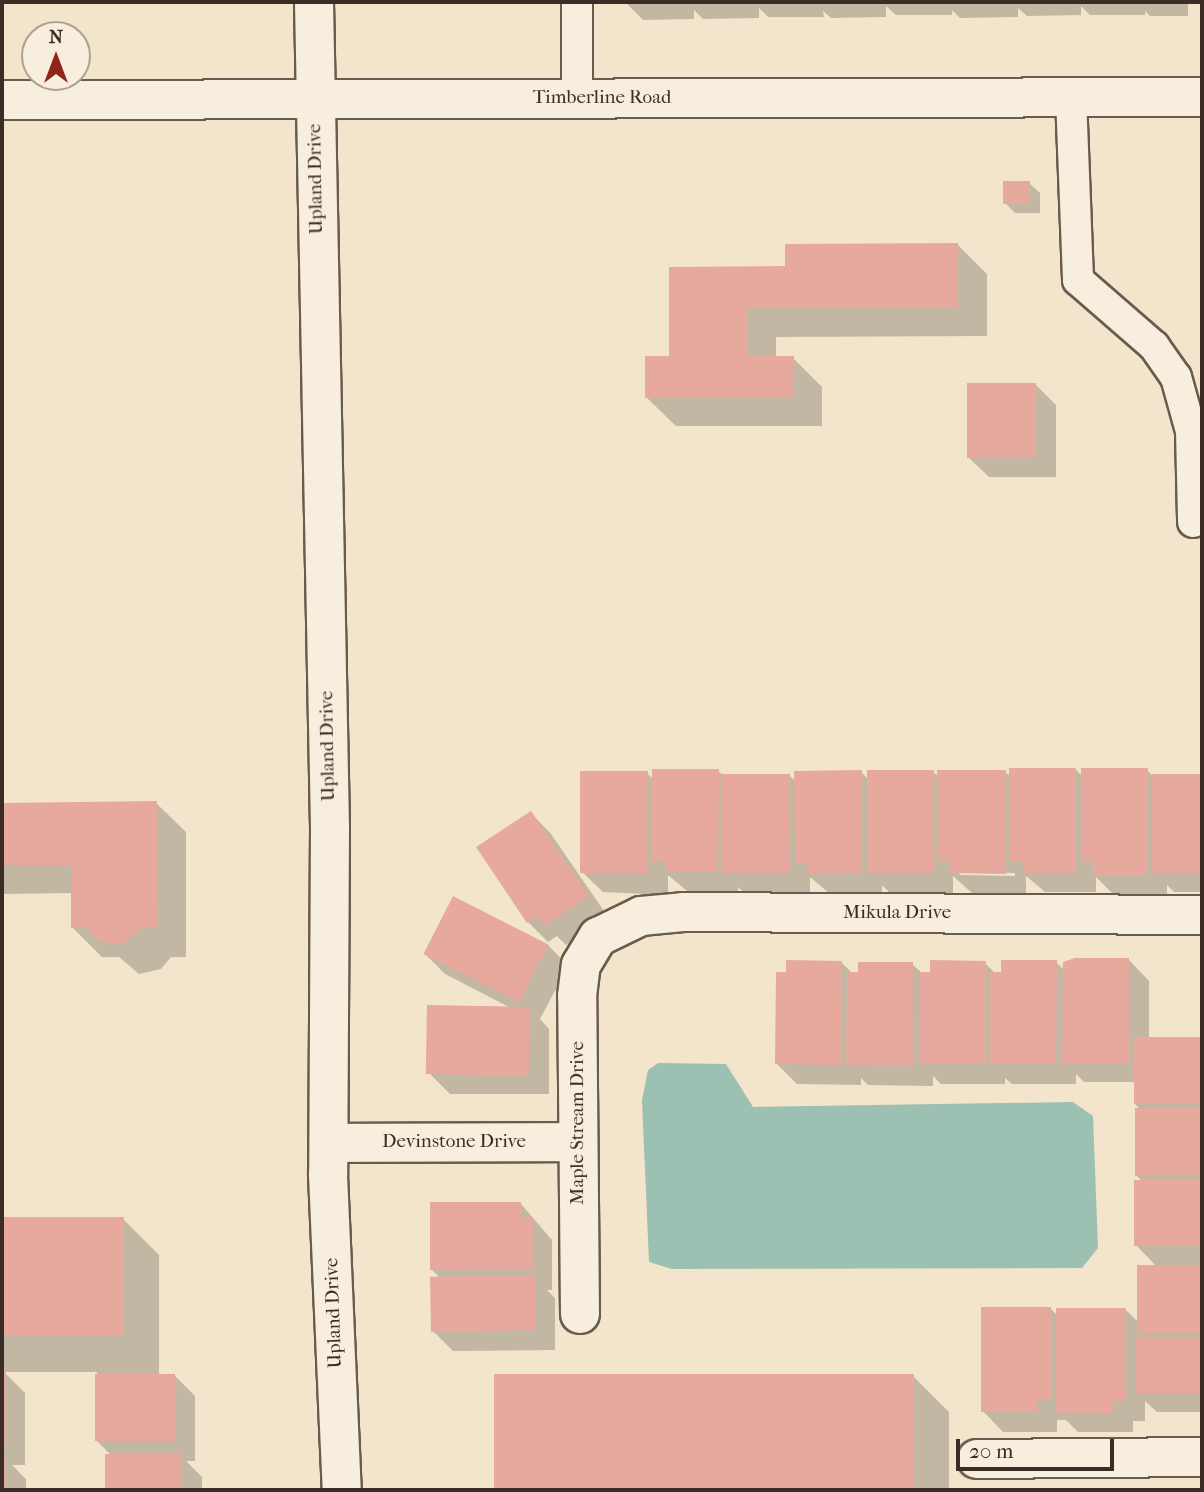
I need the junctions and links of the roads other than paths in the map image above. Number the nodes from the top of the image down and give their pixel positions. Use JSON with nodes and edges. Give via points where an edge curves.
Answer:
{"nodes":[{"id":1,"x":314,"y":2,"type":"edge"},
{"id":2,"x":577,"y":2,"type":"edge"},
{"id":3,"x":1071,"y":97,"type":"junction"},
{"id":4,"x":1202,"y":97,"type":"edge"},
{"id":5,"x":577,"y":98,"type":"junction"},
{"id":6,"x":314,"y":99,"type":"junction"},
{"id":7,"x":2,"y":100,"type":"edge"},
{"id":8,"x":1193,"y":522,"type":"dead end"},
{"id":9,"x":1202,"y":915,"type":"edge"},
{"id":10,"x":598,"y":937,"type":"joint"},
{"id":11,"x":578,"y":1142,"type":"junction"},
{"id":12,"x":330,"y":1143,"type":"junction"},
{"id":13,"x":580,"y":1314,"type":"dead end"},
{"id":14,"x":1202,"y":1457,"type":"edge"},
{"id":15,"x":977,"y":1459,"type":"dead end"},
{"id":16,"x":342,"y":1490,"type":"edge"}],
"edges":[{"from":1,"to":6,"type":"street","name":"Upland Drive"},
{"from":2,"to":5,"type":"lane"},
{"from":3,"to":4,"type":"street","name":"Timberline Road"},
{"from":3,"to":5,"type":"street","name":"Timberline Road"},
{"from":3,"to":8,"type":"lane","via":[[1078,279],[1154,345],[1176,377],[1192,432]]},
{"from":5,"to":6,"type":"street","name":"Timberline Road"},
{"from":6,"to":7,"type":"street","name":"Timberline Road"},
{"from":6,"to":12,"type":"street","name":"Upland Drive","via":[[330,828]]},
{"from":9,"to":10,"type":"street","name":"Mikula Drive","via":[[683,912],[641,916]]},
{"from":10,"to":11,"type":"street","name":"Maple Stream Drive","via":[[581,965],[577,996]]},
{"from":11,"to":12,"type":"street","name":"Devinstone Drive"},
{"from":11,"to":13,"type":"street","name":"Maple Stream Drive"},
{"from":12,"to":16,"type":"street","name":"Upland Drive"},
{"from":14,"to":15,"type":"street"}]}
